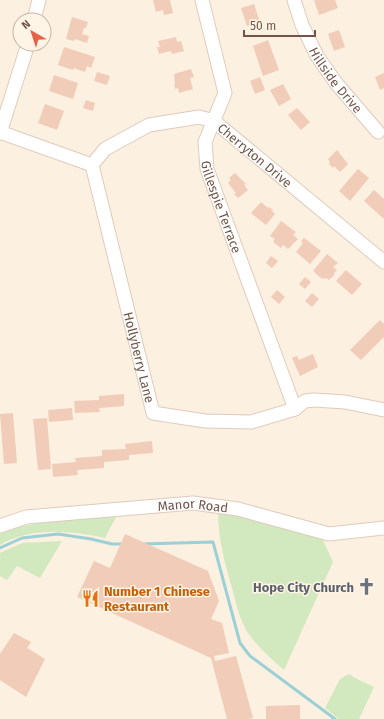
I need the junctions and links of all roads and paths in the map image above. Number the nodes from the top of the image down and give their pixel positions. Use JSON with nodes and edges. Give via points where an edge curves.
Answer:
{"nodes":[{"id":1,"x":39,"y":0,"type":"edge"},
{"id":2,"x":202,"y":0,"type":"edge"},
{"id":3,"x":294,"y":0,"type":"edge"},
{"id":4,"x":36,"y":12,"type":"edge"},
{"id":5,"x":25,"y":52,"type":"edge"},
{"id":6,"x":214,"y":121,"type":"junction"},
{"id":7,"x":378,"y":132,"type":"dead end"},
{"id":8,"x":0,"y":133,"type":"edge"},
{"id":9,"x":92,"y":165,"type":"junction"},
{"id":10,"x":384,"y":262,"type":"edge"},
{"id":11,"x":295,"y":409,"type":"junction"},
{"id":12,"x":384,"y":410,"type":"edge"},
{"id":13,"x":0,"y":526,"type":"edge"},
{"id":14,"x":384,"y":528,"type":"edge"}],
"edges":[{"from":1,"to":4,"type":"street"},
{"from":2,"to":6,"type":"street","name":"Gillespie Terrace","via":[[225,93]]},
{"from":3,"to":7,"type":"street","name":"Hillside Drive","via":[[302,25],[317,56],[336,83]]},
{"from":5,"to":8,"type":"street"},
{"from":6,"to":9,"type":"street","name":"Cherryton Drive","via":[[199,117],[149,125],[105,149]]},
{"from":6,"to":10,"type":"street","name":"Cherryton Drive"},
{"from":6,"to":11,"type":"street","name":"Gillespie Terrace","via":[[205,142],[208,169]]},
{"from":8,"to":9,"type":"street"},
{"from":9,"to":11,"type":"street","name":"Hollyberry Lane","via":[[153,413],[205,421],[251,422]]},
{"from":11,"to":12,"type":"street","name":"Hollyberry Lane","via":[[305,401],[314,400],[345,402]]},
{"from":13,"to":14,"type":"street","name":"Manor Road","via":[[26,517],[193,503],[238,510],[329,534]]}]}
